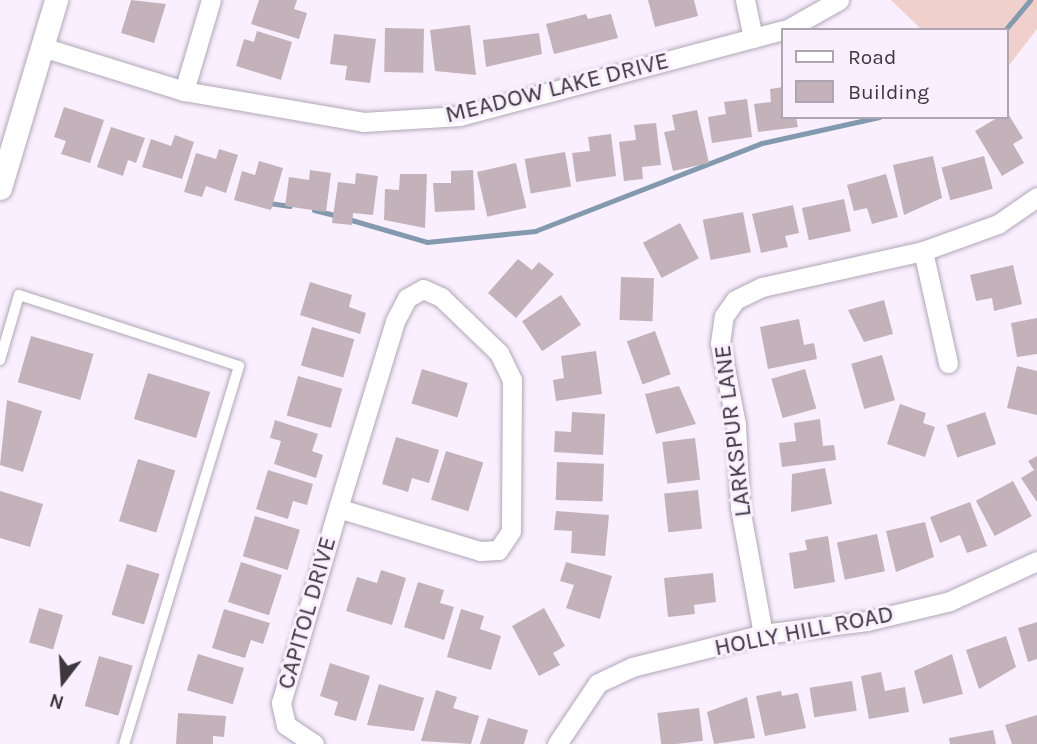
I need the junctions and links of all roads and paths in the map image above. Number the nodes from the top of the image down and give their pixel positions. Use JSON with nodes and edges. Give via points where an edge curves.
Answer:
{"nodes":[{"id":1,"x":57,"y":0,"type":"edge"},
{"id":2,"x":211,"y":0,"type":"edge"},
{"id":3,"x":745,"y":0,"type":"edge"},
{"id":4,"x":839,"y":0,"type":"edge"},
{"id":5,"x":789,"y":28,"type":"edge"},
{"id":6,"x":782,"y":31,"type":"edge"},
{"id":7,"x":753,"y":38,"type":"junction"},
{"id":8,"x":42,"y":47,"type":"junction"},
{"id":9,"x":184,"y":91,"type":"junction"},
{"id":10,"x":0,"y":188,"type":"edge"},
{"id":11,"x":1037,"y":197,"type":"edge"},
{"id":12,"x":923,"y":251,"type":"junction"},
{"id":13,"x":0,"y":360,"type":"edge"},
{"id":14,"x":948,"y":363,"type":"dead end"},
{"id":15,"x":338,"y":508,"type":"junction"},
{"id":16,"x":1037,"y":561,"type":"edge"},
{"id":17,"x":763,"y":634,"type":"junction"},
{"id":18,"x":124,"y":744,"type":"edge"},
{"id":19,"x":314,"y":744,"type":"edge"},
{"id":20,"x":557,"y":744,"type":"edge"}],
"edges":[{"from":1,"to":8,"type":"street"},
{"from":2,"to":9,"type":"street"},
{"from":3,"to":7,"type":"street"},
{"from":4,"to":5,"type":"street","name":"MEADOW LAKE DRIVE"},
{"from":6,"to":7,"type":"street","name":"MEADOW LAKE DRIVE"},
{"from":7,"to":9,"type":"street","name":"MEADOW LAKE DRIVE","via":[[460,116],[363,122]]},
{"from":8,"to":9,"type":"street","name":"MEADOW LAKE DRIVE"},
{"from":8,"to":10,"type":"street"},
{"from":11,"to":12,"type":"street","name":"LARKSPUR LANE","via":[[998,223]]},
{"from":12,"to":14,"type":"street"},
{"from":12,"to":17,"type":"street","name":"LARKSPUR LANE","via":[[762,287],[735,300],[724,316],[720,343],[736,424],[740,507]]},
{"from":13,"to":18,"type":"lane","via":[[19,295],[239,366]]},
{"from":15,"to":15,"type":"street","name":"CAPITOL DRIVE","via":[[480,551],[498,550],[511,531],[512,380],[499,353],[442,297],[423,289],[407,298],[395,321]]},
{"from":15,"to":19,"type":"street","name":"CAPITOL DRIVE","via":[[281,703],[285,725]]},
{"from":16,"to":17,"type":"street","name":"HOLLY HILL ROAD","via":[[950,601],[867,621]]},
{"from":17,"to":20,"type":"street","name":"HOLLY HILL ROAD","via":[[632,667],[598,683]]}]}
